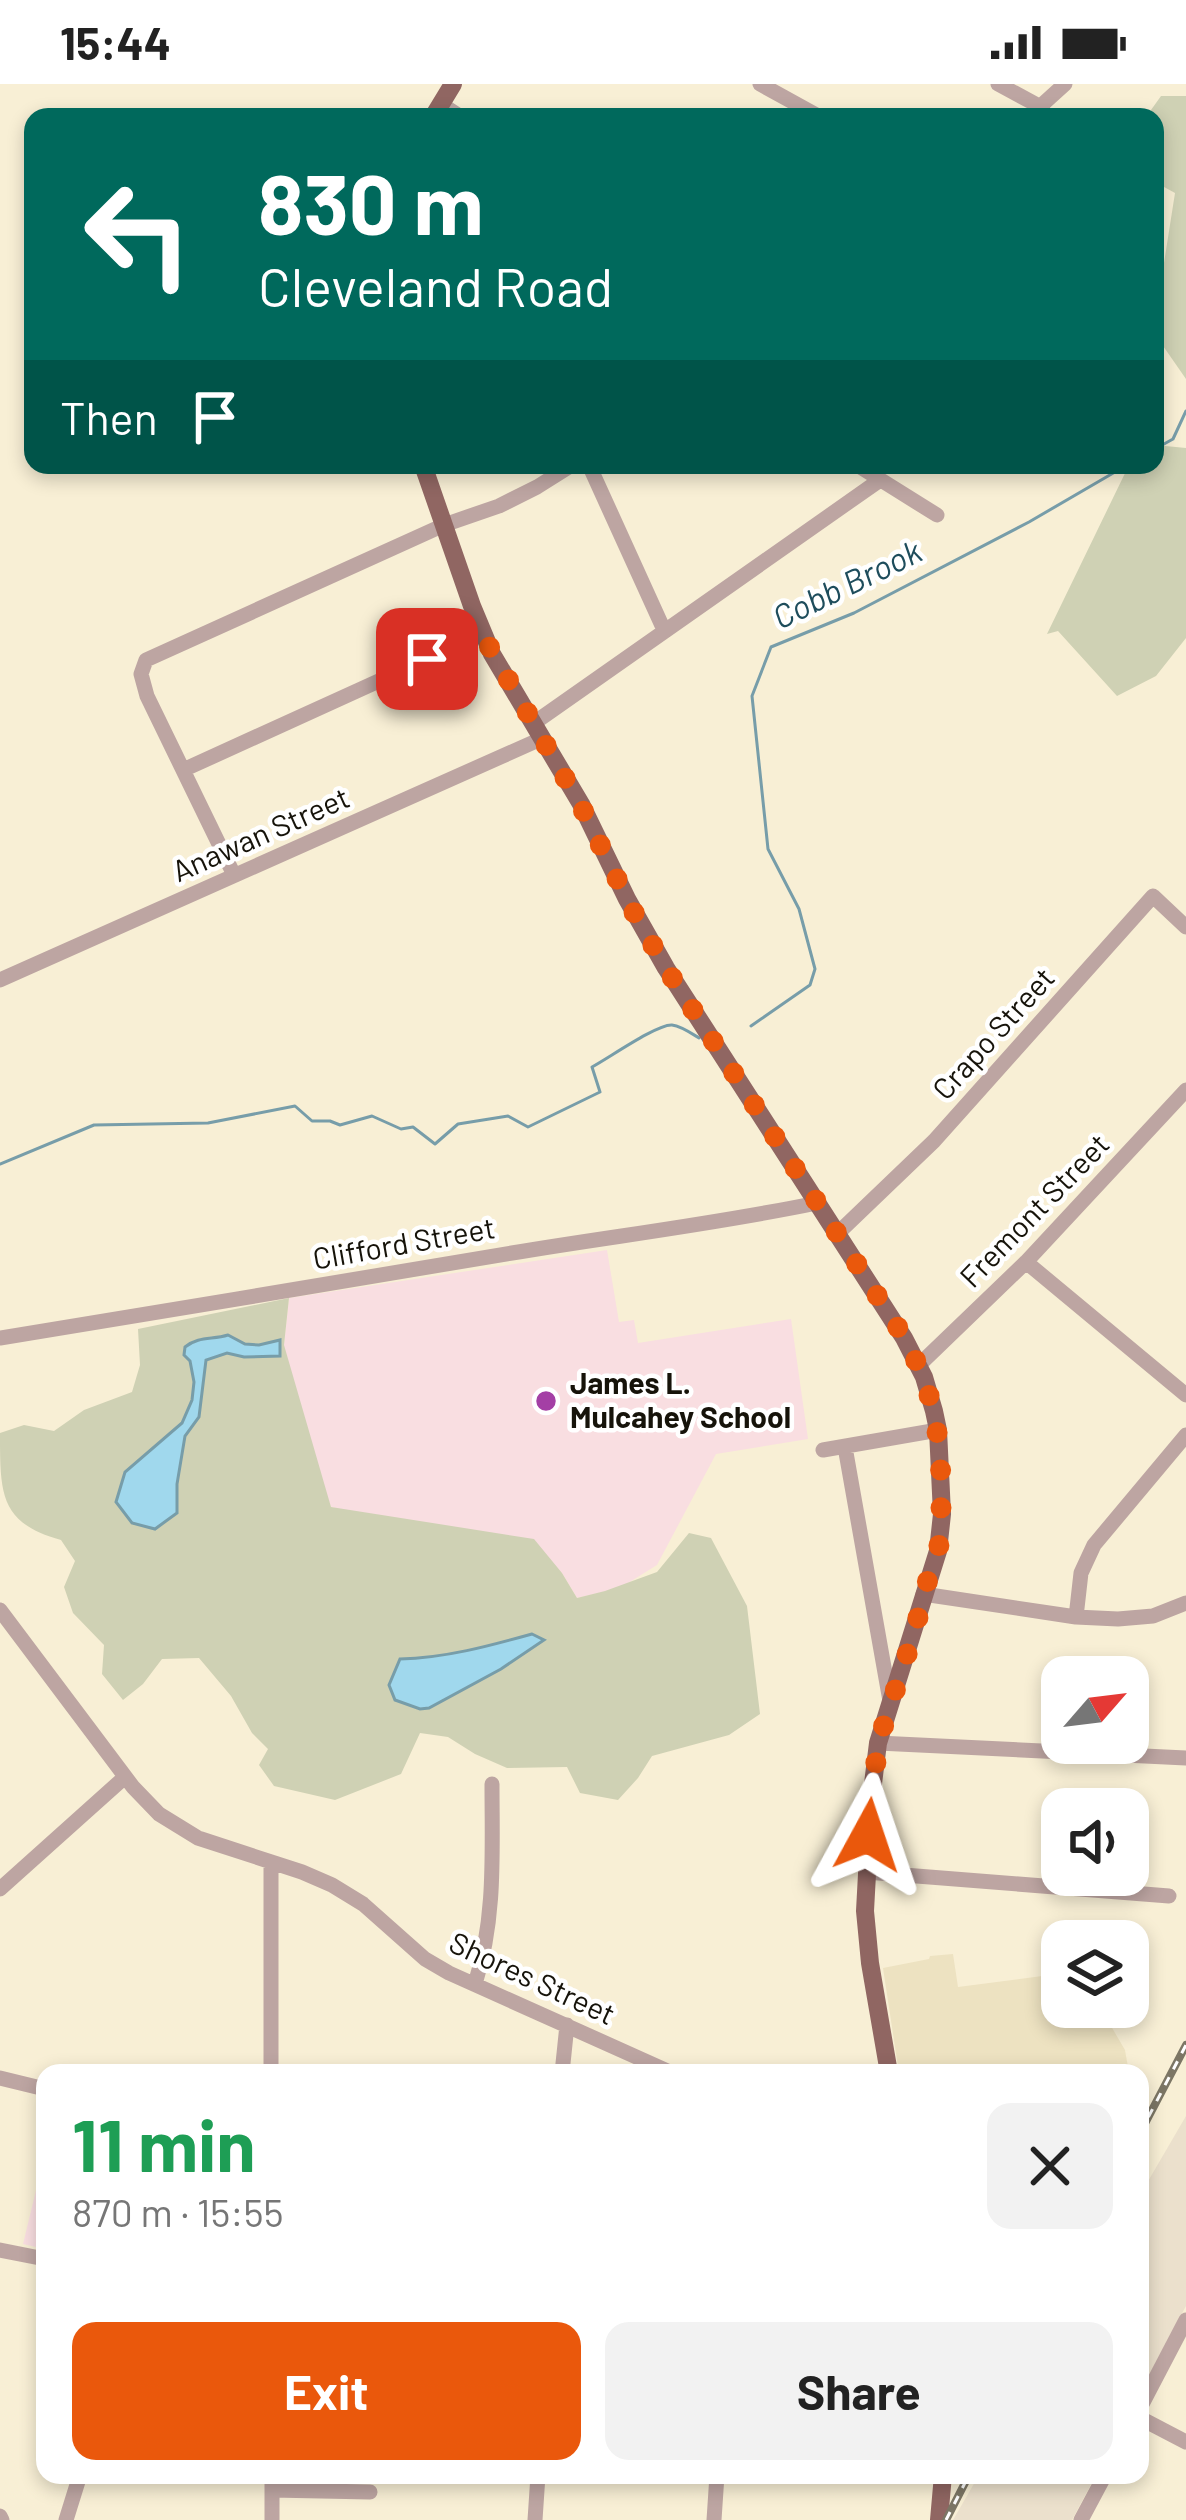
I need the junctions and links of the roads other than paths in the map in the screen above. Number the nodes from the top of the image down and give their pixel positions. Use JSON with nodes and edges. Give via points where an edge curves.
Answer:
{"nodes":[{"id":1,"x":760,"y":84,"type":"edge"},
{"id":2,"x":998,"y":84,"type":"edge"},
{"id":3,"x":1065,"y":84,"type":"edge"},
{"id":4,"x":804,"y":108,"type":"edge"},
{"id":5,"x":1034,"y":108,"type":"edge"},
{"id":6,"x":1044,"y":108,"type":"edge"},
{"id":7,"x":426,"y":474,"type":"edge"},
{"id":8,"x":558,"y":474,"type":"edge"},
{"id":9,"x":593,"y":474,"type":"edge"},
{"id":10,"x":870,"y":474,"type":"edge"},
{"id":11,"x":880,"y":480,"type":"junction"},
{"id":12,"x":937,"y":515,"type":"dead end"},
{"id":13,"x":444,"y":525,"type":"junction"},
{"id":14,"x":664,"y":631,"type":"junction"},
{"id":15,"x":482,"y":634,"type":"junction"},
{"id":16,"x":539,"y":730,"type":"junction"},
{"id":17,"x":182,"y":770,"type":"junction"},
{"id":18,"x":234,"y":875,"type":"junction"},
{"id":19,"x":1186,"y":926,"type":"edge"},
{"id":20,"x":0,"y":980,"type":"edge"},
{"id":21,"x":1186,"y":1090,"type":"edge"},
{"id":22,"x":817,"y":1203,"type":"junction"},
{"id":23,"x":837,"y":1234,"type":"junction"},
{"id":24,"x":1026,"y":1262,"type":"junction"},
{"id":25,"x":0,"y":1337,"type":"edge"},
{"id":26,"x":919,"y":1366,"type":"junction"},
{"id":27,"x":1186,"y":1395,"type":"edge"},
{"id":28,"x":938,"y":1430,"type":"junction"},
{"id":29,"x":1186,"y":1435,"type":"edge"},
{"id":30,"x":845,"y":1448,"type":"junction"},
{"id":31,"x":823,"y":1450,"type":"dead end"},
{"id":32,"x":923,"y":1594,"type":"junction"},
{"id":33,"x":1186,"y":1604,"type":"edge"},
{"id":34,"x":2,"y":1617,"type":"edge"},
{"id":35,"x":1076,"y":1617,"type":"junction"},
{"id":36,"x":890,"y":1700,"type":"junction"},
{"id":37,"x":878,"y":1743,"type":"junction"},
{"id":38,"x":1186,"y":1758,"type":"edge"},
{"id":39,"x":125,"y":1777,"type":"junction"},
{"id":40,"x":492,"y":1784,"type":"dead end"},
{"id":41,"x":271,"y":1862,"type":"junction"},
{"id":42,"x":866,"y":1872,"type":"junction"},
{"id":43,"x":0,"y":1889,"type":"edge"},
{"id":44,"x":1168,"y":1896,"type":"dead end"},
{"id":45,"x":475,"y":1984,"type":"junction"},
{"id":46,"x":567,"y":2025,"type":"junction"},
{"id":47,"x":272,"y":2064,"type":"edge"},
{"id":48,"x":563,"y":2064,"type":"edge"},
{"id":49,"x":652,"y":2064,"type":"edge"},
{"id":50,"x":887,"y":2064,"type":"edge"},
{"id":51,"x":0,"y":2078,"type":"edge"},
{"id":52,"x":36,"y":2088,"type":"edge"},
{"id":53,"x":0,"y":2250,"type":"edge"},
{"id":54,"x":36,"y":2258,"type":"edge"},
{"id":55,"x":1186,"y":2320,"type":"edge"},
{"id":56,"x":1149,"y":2391,"type":"edge"},
{"id":57,"x":1149,"y":2423,"type":"edge"},
{"id":58,"x":1186,"y":2442,"type":"edge"},
{"id":59,"x":77,"y":2484,"type":"edge"},
{"id":60,"x":272,"y":2484,"type":"edge"},
{"id":61,"x":283,"y":2484,"type":"edge"},
{"id":62,"x":538,"y":2484,"type":"edge"},
{"id":63,"x":716,"y":2484,"type":"edge"},
{"id":64,"x":942,"y":2484,"type":"edge"},
{"id":65,"x":1100,"y":2484,"type":"edge"},
{"id":66,"x":370,"y":2492,"type":"dead end"},
{"id":67,"x":65,"y":2520,"type":"edge"},
{"id":68,"x":272,"y":2520,"type":"edge"},
{"id":69,"x":536,"y":2520,"type":"edge"},
{"id":70,"x":714,"y":2520,"type":"edge"},
{"id":71,"x":939,"y":2520,"type":"edge"},
{"id":72,"x":1082,"y":2520,"type":"edge"}],
"edges":[{"from":1,"to":4,"type":"street"},
{"from":2,"to":5,"type":"street"},
{"from":3,"to":6,"type":"street"},
{"from":7,"to":13,"type":"main road"},
{"from":8,"to":13,"type":"street"},
{"from":9,"to":14,"type":"street"},
{"from":10,"to":11,"type":"street"},
{"from":11,"to":12,"type":"street"},
{"from":11,"to":14,"type":"street","name":"Anawan Street"},
{"from":13,"to":15,"type":"main road"},
{"from":13,"to":17,"type":"street","via":[[143,664],[147,696]]},
{"from":14,"to":16,"type":"street","name":"Anawan Street"},
{"from":15,"to":16,"type":"main road"},
{"from":15,"to":17,"type":"street"},
{"from":16,"to":18,"type":"street","name":"Anawan Street"},
{"from":16,"to":22,"type":"main road","via":[[666,968]]},
{"from":17,"to":18,"type":"street"},
{"from":18,"to":20,"type":"street","name":"Anawan Street"},
{"from":19,"to":23,"type":"street","name":"Crapo Street","via":[[1153,896],[934,1141]]},
{"from":21,"to":24,"type":"street","name":"Fremont Street"},
{"from":22,"to":23,"type":"main road"},
{"from":22,"to":25,"type":"street","name":"Clifford Street"},
{"from":23,"to":26,"type":"main road"},
{"from":24,"to":26,"type":"street","name":"Fremont Street"},
{"from":24,"to":27,"type":"street"},
{"from":26,"to":28,"type":"main road"},
{"from":28,"to":30,"type":"street"},
{"from":28,"to":32,"type":"main road","via":[[941,1533]]},
{"from":29,"to":35,"type":"street","via":[[1094,1545]]},
{"from":30,"to":31,"type":"street"},
{"from":30,"to":36,"type":"street"},
{"from":32,"to":35,"type":"street"},
{"from":32,"to":36,"type":"main road"},
{"from":33,"to":35,"type":"street","via":[[1135,1619]]},
{"from":34,"to":39,"type":"street","name":"Shores Street"},
{"from":36,"to":37,"type":"main road"},
{"from":37,"to":38,"type":"street"},
{"from":37,"to":42,"type":"main road"},
{"from":39,"to":41,"type":"street","name":"Shores Street","via":[[177,1827]]},
{"from":39,"to":43,"type":"street"},
{"from":40,"to":45,"type":"street","via":[[493,1898]]},
{"from":41,"to":45,"type":"street","name":"Shores Street","via":[[341,1890],[425,1959]]},
{"from":41,"to":47,"type":"street"},
{"from":42,"to":44,"type":"street"},
{"from":42,"to":50,"type":"main road","via":[[870,1963]]},
{"from":45,"to":46,"type":"street","name":"Shores Street"},
{"from":46,"to":48,"type":"street"},
{"from":46,"to":49,"type":"street","name":"Shores Street"},
{"from":51,"to":52,"type":"street"},
{"from":53,"to":54,"type":"street"},
{"from":55,"to":56,"type":"street"},
{"from":57,"to":58,"type":"street"},
{"from":59,"to":67,"type":"street"},
{"from":60,"to":68,"type":"street"},
{"from":61,"to":66,"type":"street"},
{"from":62,"to":69,"type":"street"},
{"from":63,"to":70,"type":"street"},
{"from":64,"to":71,"type":"main road"},
{"from":65,"to":72,"type":"street"}]}
